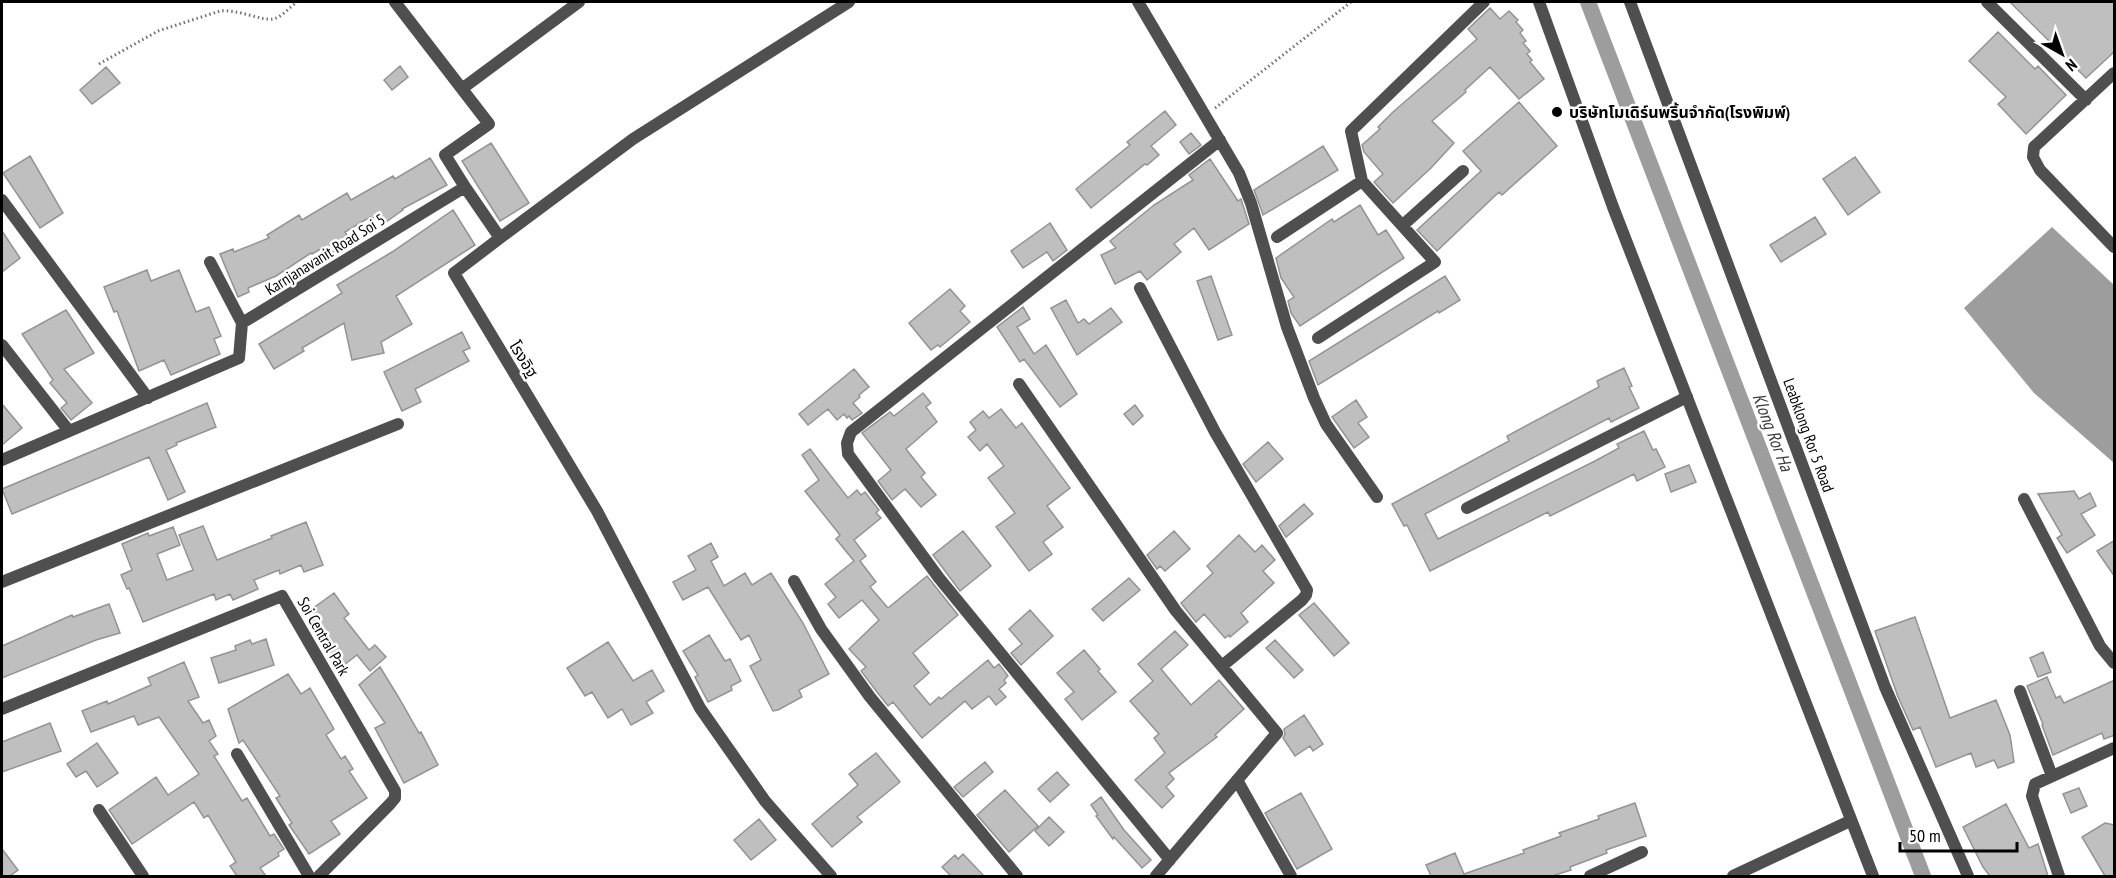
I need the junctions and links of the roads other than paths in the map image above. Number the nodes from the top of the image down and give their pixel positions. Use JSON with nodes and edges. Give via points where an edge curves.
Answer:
{"nodes":[{"id":1,"x":395,"y":2,"type":"edge"},
{"id":2,"x":579,"y":2,"type":"edge"},
{"id":3,"x":849,"y":2,"type":"edge"},
{"id":4,"x":1138,"y":2,"type":"edge"},
{"id":5,"x":1485,"y":2,"type":"edge"},
{"id":6,"x":1539,"y":2,"type":"edge"},
{"id":7,"x":1630,"y":2,"type":"edge"},
{"id":8,"x":1987,"y":2,"type":"edge"},
{"id":9,"x":2115,"y":73,"type":"edge"},
{"id":10,"x":463,"y":88,"type":"junction"},
{"id":11,"x":2086,"y":100,"type":"junction"},
{"id":12,"x":1220,"y":140,"type":"junction"},
{"id":13,"x":1463,"y":171,"type":"dead end"},
{"id":14,"x":1362,"y":181,"type":"junction"},
{"id":15,"x":465,"y":187,"type":"junction"},
{"id":16,"x":2,"y":200,"type":"edge"},
{"id":17,"x":1403,"y":225,"type":"junction"},
{"id":18,"x":1277,"y":237,"type":"dead end"},
{"id":19,"x":500,"y":238,"type":"junction"},
{"id":20,"x":2115,"y":247,"type":"edge"},
{"id":21,"x":210,"y":262,"type":"dead end"},
{"id":22,"x":1140,"y":288,"type":"dead end"},
{"id":23,"x":242,"y":323,"type":"junction"},
{"id":24,"x":1318,"y":338,"type":"dead end"},
{"id":25,"x":2,"y":345,"type":"edge"},
{"id":26,"x":1019,"y":384,"type":"dead end"},
{"id":27,"x":1688,"y":397,"type":"junction"},
{"id":28,"x":148,"y":398,"type":"junction"},
{"id":29,"x":398,"y":424,"type":"dead end"},
{"id":30,"x":69,"y":431,"type":"junction"},
{"id":31,"x":2,"y":460,"type":"edge"},
{"id":32,"x":1377,"y":497,"type":"dead end"},
{"id":33,"x":2025,"y":499,"type":"dead end"},
{"id":34,"x":1467,"y":508,"type":"dead end"},
{"id":35,"x":794,"y":581,"type":"dead end"},
{"id":36,"x":2,"y":582,"type":"edge"},
{"id":37,"x":2115,"y":663,"type":"edge"},
{"id":38,"x":1222,"y":666,"type":"junction"},
{"id":39,"x":2020,"y":691,"type":"dead end"},
{"id":40,"x":2,"y":709,"type":"edge"},
{"id":41,"x":2115,"y":748,"type":"edge"},
{"id":42,"x":237,"y":754,"type":"dead end"},
{"id":43,"x":2052,"y":776,"type":"junction"},
{"id":44,"x":1237,"y":780,"type":"junction"},
{"id":45,"x":99,"y":810,"type":"dead end"},
{"id":46,"x":1850,"y":821,"type":"junction"},
{"id":47,"x":1642,"y":852,"type":"dead end"},
{"id":48,"x":1170,"y":860,"type":"junction"},
{"id":49,"x":143,"y":876,"type":"edge"},
{"id":50,"x":309,"y":876,"type":"edge"},
{"id":51,"x":319,"y":876,"type":"edge"},
{"id":52,"x":831,"y":876,"type":"edge"},
{"id":53,"x":1017,"y":876,"type":"edge"},
{"id":54,"x":1156,"y":876,"type":"edge"},
{"id":55,"x":1291,"y":876,"type":"edge"},
{"id":56,"x":1590,"y":876,"type":"edge"},
{"id":57,"x":1732,"y":876,"type":"edge"},
{"id":58,"x":1873,"y":876,"type":"edge"},
{"id":59,"x":1968,"y":876,"type":"edge"},
{"id":60,"x":2059,"y":876,"type":"edge"}],
"edges":[{"from":1,"to":10,"type":"street"},
{"from":2,"to":10,"type":"street"},
{"from":3,"to":19,"type":"street","via":[[633,139]]},
{"from":4,"to":12,"type":"street"},
{"from":5,"to":14,"type":"street","via":[[1351,130]]},
{"from":6,"to":27,"type":"street","via":[[1613,207]]},
{"from":7,"to":59,"type":"street","name":"Leabklong Ror 5 Road","via":[[1885,687]]},
{"from":8,"to":11,"type":"street"},
{"from":9,"to":11,"type":"street"},
{"from":10,"to":15,"type":"street","via":[[489,124],[445,155]]},
{"from":11,"to":20,"type":"street","via":[[2034,147],[2033,157],[2040,170]]},
{"from":12,"to":32,"type":"street","via":[[1251,203],[1287,327],[1314,398],[1326,424]]},
{"from":12,"to":48,"type":"street","via":[[851,432],[847,444],[848,454],[939,578]]},
{"from":13,"to":17,"type":"street"},
{"from":14,"to":17,"type":"street"},
{"from":14,"to":18,"type":"street"},
{"from":15,"to":19,"type":"street"},
{"from":15,"to":23,"type":"street","name":"Karnjanavanit Road Soi 5"},
{"from":16,"to":28,"type":"street"},
{"from":17,"to":24,"type":"street","via":[[1435,262]]},
{"from":19,"to":52,"type":"street","name":"โรงอิฐ","via":[[454,273],[597,511],[700,708],[765,801]]},
{"from":21,"to":23,"type":"street"},
{"from":22,"to":38,"type":"street","via":[[1215,432],[1307,590],[1302,600]]},
{"from":23,"to":28,"type":"street","via":[[239,358]]},
{"from":25,"to":30,"type":"street"},
{"from":26,"to":38,"type":"street","via":[[1163,593]]},
{"from":27,"to":34,"type":"street"},
{"from":27,"to":46,"type":"street"},
{"from":28,"to":30,"type":"street"},
{"from":29,"to":36,"type":"street"},
{"from":30,"to":31,"type":"street"},
{"from":33,"to":37,"type":"street","via":[[2100,646]]},
{"from":35,"to":53,"type":"street","via":[[821,629],[870,697]]},
{"from":38,"to":44,"type":"street","via":[[1277,733]]},
{"from":39,"to":43,"type":"street"},
{"from":40,"to":51,"type":"street","name":"Soi Central Park","via":[[282,596],[395,791],[390,804]]},
{"from":41,"to":43,"type":"street"},
{"from":42,"to":50,"type":"street"},
{"from":43,"to":60,"type":"street","via":[[2035,784],[2032,795]]},
{"from":44,"to":48,"type":"street"},
{"from":44,"to":55,"type":"street"},
{"from":45,"to":49,"type":"street"},
{"from":46,"to":57,"type":"street"},
{"from":46,"to":58,"type":"street"},
{"from":47,"to":56,"type":"street"},
{"from":48,"to":54,"type":"street"}]}
